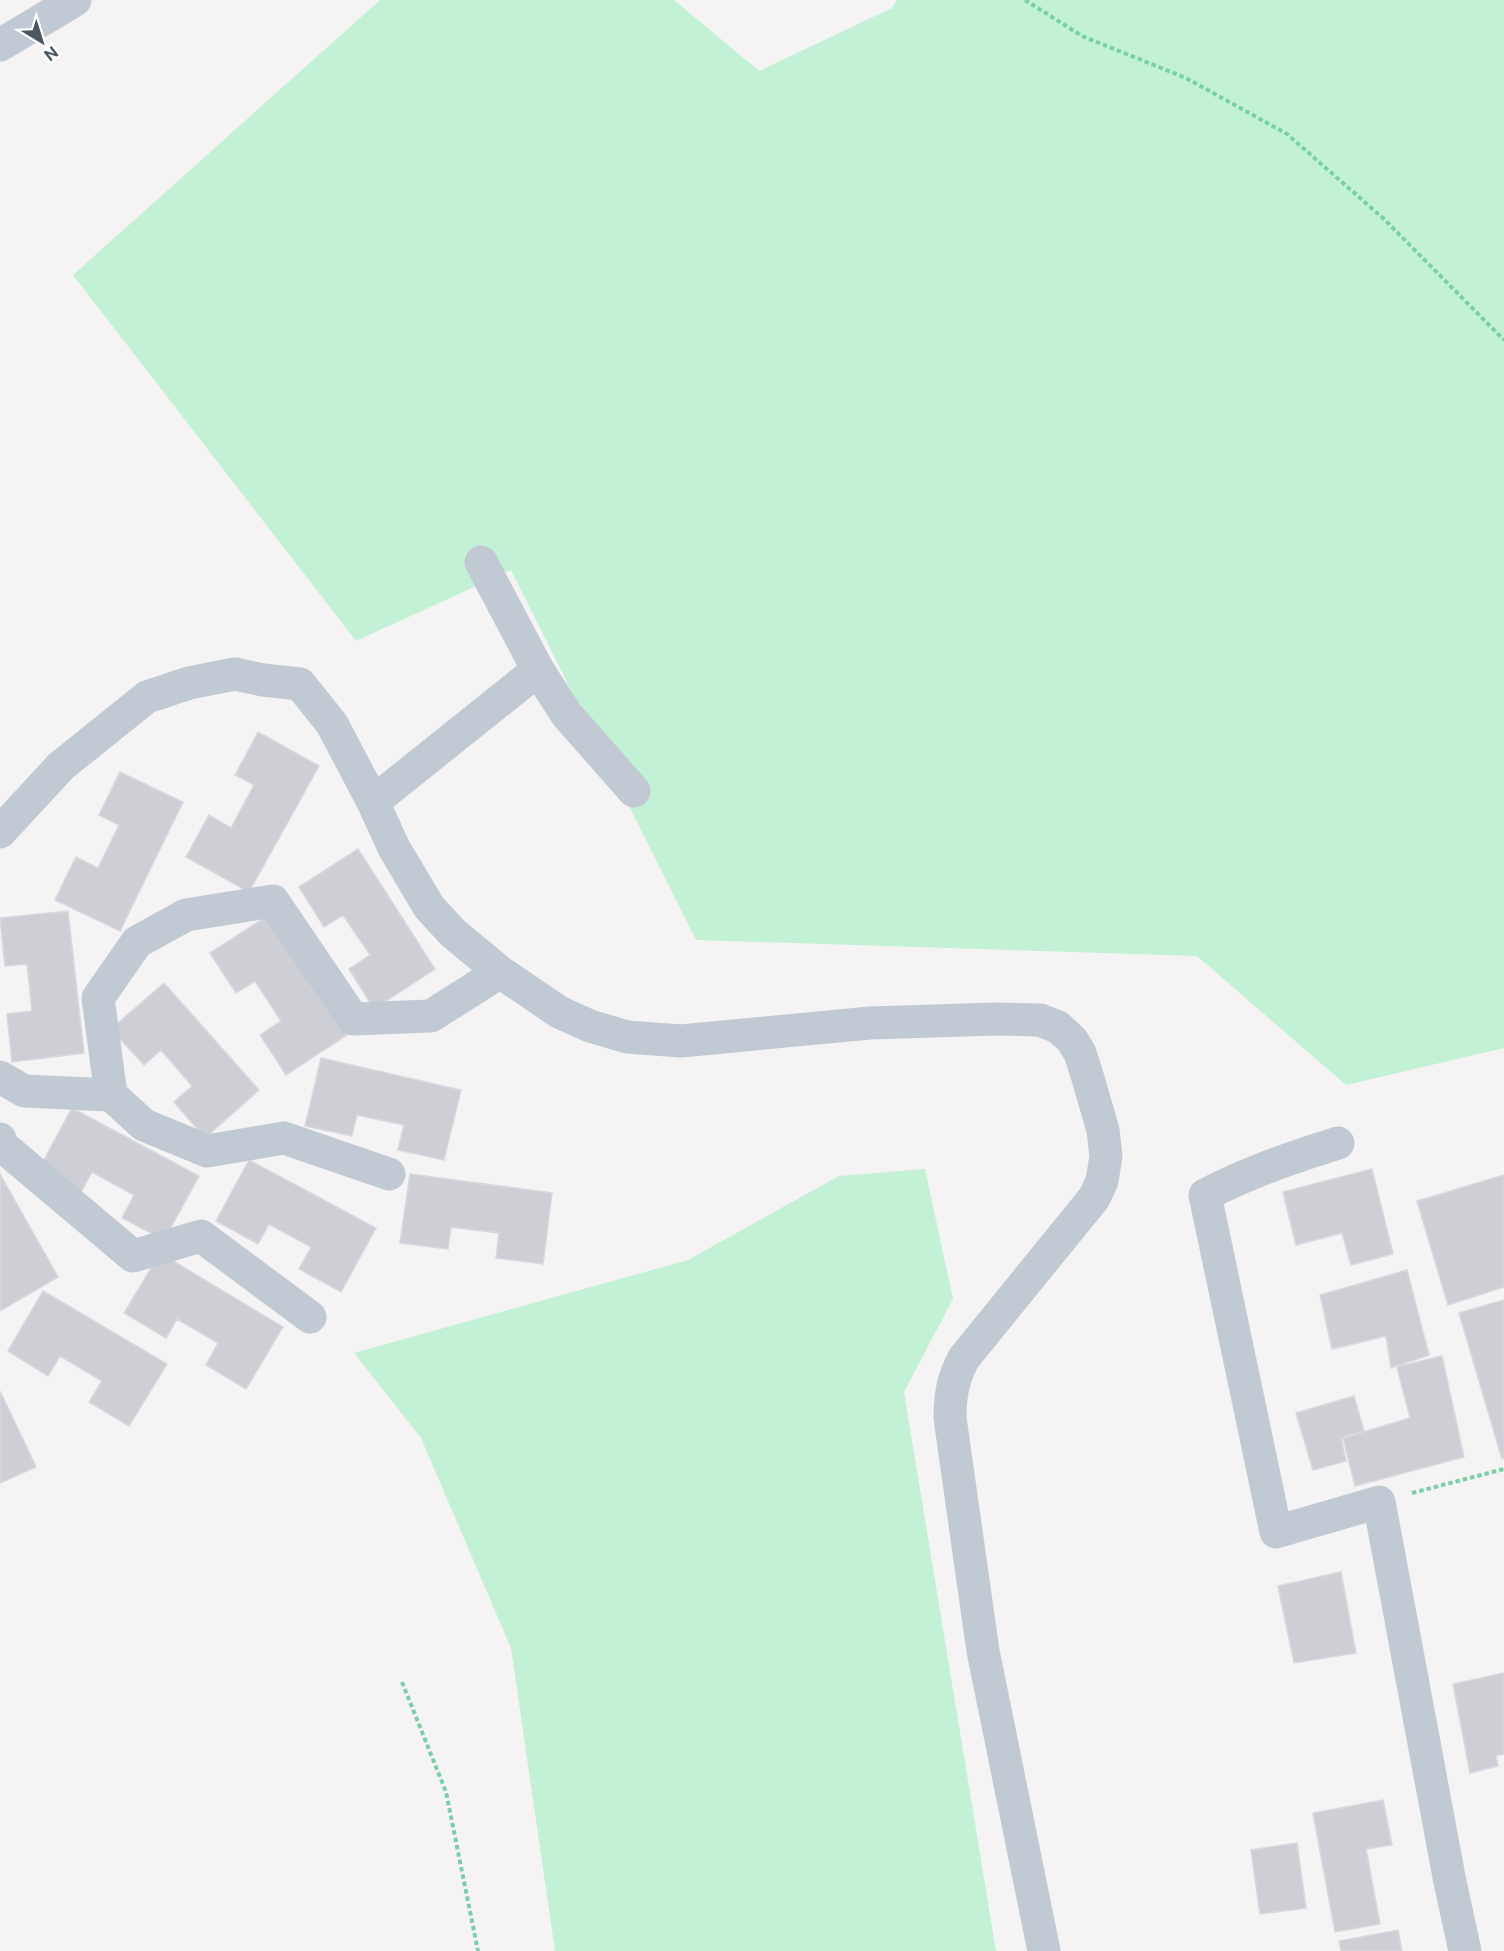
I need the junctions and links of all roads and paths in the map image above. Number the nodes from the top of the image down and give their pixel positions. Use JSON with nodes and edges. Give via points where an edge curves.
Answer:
{"nodes":[{"id":1,"x":75,"y":0,"type":"edge"},
{"id":2,"x":1025,"y":0,"type":"edge"},
{"id":3,"x":0,"y":45,"type":"edge"},
{"id":4,"x":1504,"y":340,"type":"edge"},
{"id":5,"x":481,"y":562,"type":"dead end"},
{"id":6,"x":538,"y":670,"type":"junction"},
{"id":7,"x":634,"y":791,"type":"dead end"},
{"id":8,"x":373,"y":802,"type":"junction"},
{"id":9,"x":0,"y":832,"type":"edge"},
{"id":10,"x":500,"y":972,"type":"junction"},
{"id":11,"x":0,"y":1077,"type":"edge"},
{"id":12,"x":111,"y":1095,"type":"junction"},
{"id":13,"x":0,"y":1139,"type":"edge"},
{"id":14,"x":1338,"y":1143,"type":"dead end"},
{"id":15,"x":389,"y":1174,"type":"dead end"},
{"id":16,"x":310,"y":1317,"type":"dead end"},
{"id":17,"x":1504,"y":1469,"type":"edge"},
{"id":18,"x":1379,"y":1502,"type":"junction"},
{"id":19,"x":402,"y":1682,"type":"dead end"},
{"id":20,"x":478,"y":1951,"type":"edge"},
{"id":21,"x":1044,"y":1951,"type":"edge"},
{"id":22,"x":1465,"y":1951,"type":"edge"}],
"edges":[{"from":1,"to":3,"type":"street"},
{"from":2,"to":4,"type":"path","via":[[1082,36],[1186,78],[1287,134],[1384,219]]},
{"from":5,"to":6,"type":"street"},
{"from":6,"to":7,"type":"street","via":[[567,715]]},
{"from":6,"to":8,"type":"street"},
{"from":8,"to":9,"type":"street","via":[[332,724],[300,684],[235,674],[147,697],[61,766]]},
{"from":8,"to":10,"type":"street","via":[[394,848],[429,907]]},
{"from":10,"to":12,"type":"street","via":[[431,1016],[353,1019],[273,902],[186,915],[137,942],[98,998]]},
{"from":10,"to":21,"type":"street","via":[[559,1012],[627,1037],[681,1041],[870,1023],[1040,1020],[1058,1028],[1080,1053],[1102,1130],[1106,1156],[1102,1180],[1094,1198],[964,1358],[955,1374],[950,1400],[983,1651]]},
{"from":11,"to":12,"type":"street","via":[[24,1091]]},
{"from":12,"to":15,"type":"street","via":[[144,1125],[207,1151],[284,1138]]},
{"from":13,"to":16,"type":"street","via":[[1,1145],[133,1256],[201,1236]]},
{"from":14,"to":18,"type":"street","via":[[1242,1175],[1205,1195],[1276,1532]]},
{"from":17,"to":18,"type":"path"},
{"from":18,"to":22,"type":"street"},
{"from":19,"to":20,"type":"path","via":[[446,1792]]}]}
